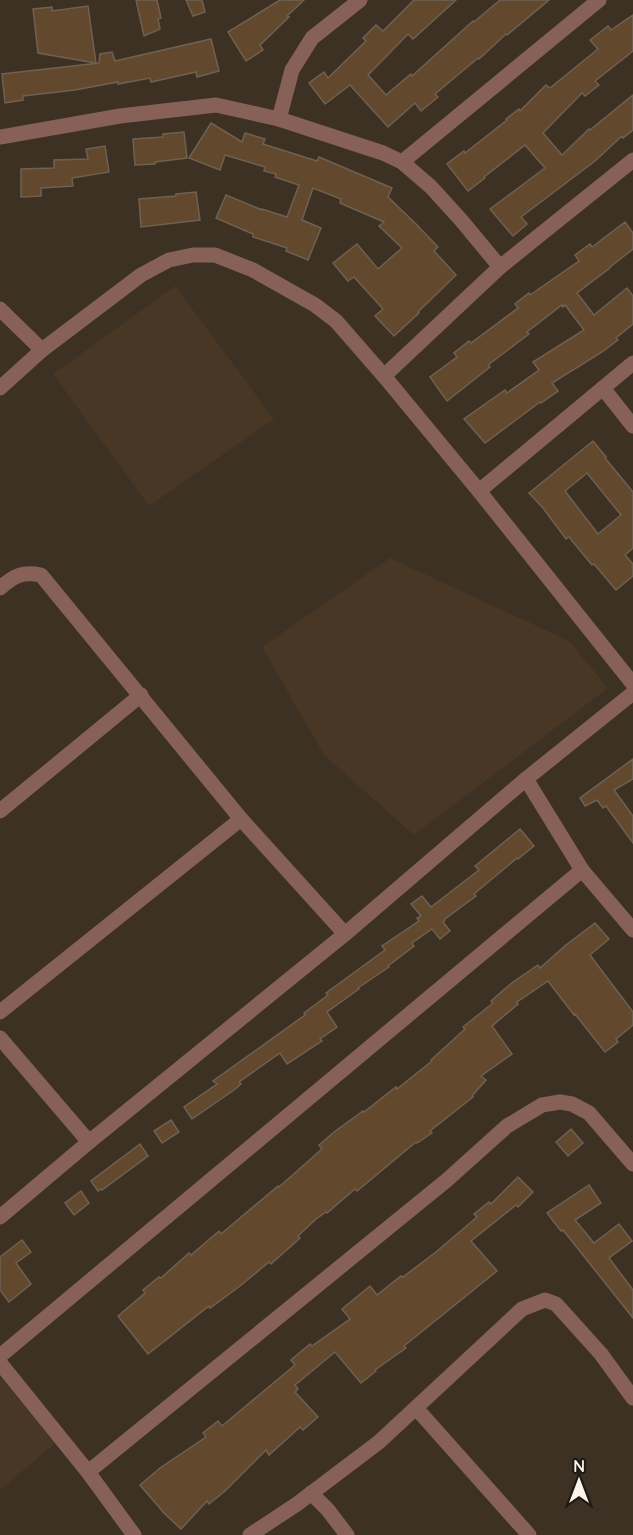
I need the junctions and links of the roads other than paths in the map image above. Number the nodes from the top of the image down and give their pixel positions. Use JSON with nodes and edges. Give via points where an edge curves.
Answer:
{"nodes":[{"id":1,"x":360,"y":0,"type":"edge"},
{"id":2,"x":599,"y":0,"type":"edge"},
{"id":3,"x":279,"y":119,"type":"junction"},
{"id":4,"x":0,"y":137,"type":"edge"},
{"id":5,"x":633,"y":160,"type":"edge"},
{"id":6,"x":402,"y":162,"type":"junction"},
{"id":7,"x":500,"y":267,"type":"junction"},
{"id":8,"x":0,"y":309,"type":"edge"},
{"id":9,"x":42,"y":350,"type":"junction"},
{"id":10,"x":633,"y":363,"type":"edge"},
{"id":11,"x":384,"y":376,"type":"junction"},
{"id":12,"x":0,"y":388,"type":"edge"},
{"id":13,"x":603,"y":388,"type":"junction"},
{"id":14,"x":633,"y":426,"type":"edge"},
{"id":15,"x":479,"y":491,"type":"junction"},
{"id":16,"x":0,"y":588,"type":"edge"},
{"id":17,"x":633,"y":684,"type":"edge"},
{"id":18,"x":633,"y":693,"type":"edge"},
{"id":19,"x":141,"y":695,"type":"junction"},
{"id":20,"x":526,"y":779,"type":"junction"},
{"id":21,"x":0,"y":811,"type":"edge"},
{"id":22,"x":241,"y":819,"type":"junction"},
{"id":23,"x":582,"y":870,"type":"junction"},
{"id":24,"x":633,"y":930,"type":"edge"},
{"id":25,"x":345,"y":934,"type":"junction"},
{"id":26,"x":0,"y":1012,"type":"edge"},
{"id":27,"x":0,"y":1038,"type":"edge"},
{"id":28,"x":89,"y":1142,"type":"junction"},
{"id":29,"x":633,"y":1164,"type":"edge"},
{"id":30,"x":0,"y":1216,"type":"edge"},
{"id":31,"x":0,"y":1356,"type":"edge"},
{"id":32,"x":0,"y":1363,"type":"edge"},
{"id":33,"x":633,"y":1398,"type":"edge"},
{"id":34,"x":416,"y":1408,"type":"junction"},
{"id":35,"x":88,"y":1472,"type":"junction"},
{"id":36,"x":311,"y":1493,"type":"junction"},
{"id":37,"x":134,"y":1535,"type":"edge"},
{"id":38,"x":250,"y":1535,"type":"edge"},
{"id":39,"x":347,"y":1535,"type":"edge"},
{"id":40,"x":529,"y":1535,"type":"edge"}],
"edges":[{"from":1,"to":3,"type":"street","via":[[312,38],[292,70]]},
{"from":2,"to":6,"type":"street"},
{"from":3,"to":4,"type":"street","via":[[216,105],[120,116]]},
{"from":3,"to":6,"type":"street"},
{"from":5,"to":7,"type":"street"},
{"from":6,"to":7,"type":"street","via":[[431,187]]},
{"from":7,"to":11,"type":"street"},
{"from":8,"to":9,"type":"street"},
{"from":9,"to":11,"type":"street","via":[[141,275],[169,260],[215,255],[253,270],[315,305],[336,321]]},
{"from":9,"to":12,"type":"street"},
{"from":10,"to":13,"type":"street"},
{"from":11,"to":15,"type":"street"},
{"from":13,"to":14,"type":"street"},
{"from":13,"to":15,"type":"street"},
{"from":15,"to":17,"type":"street"},
{"from":16,"to":19,"type":"street","via":[[21,574],[41,575]]},
{"from":18,"to":20,"type":"street"},
{"from":19,"to":21,"type":"street"},
{"from":19,"to":22,"type":"street"},
{"from":20,"to":23,"type":"street"},
{"from":20,"to":25,"type":"street"},
{"from":22,"to":25,"type":"street"},
{"from":22,"to":26,"type":"street"},
{"from":23,"to":24,"type":"street"},
{"from":23,"to":31,"type":"street"},
{"from":25,"to":28,"type":"street"},
{"from":27,"to":28,"type":"street"},
{"from":28,"to":30,"type":"street"},
{"from":29,"to":35,"type":"street","via":[[589,1113],[572,1104],[542,1105],[507,1125],[447,1180]]},
{"from":32,"to":35,"type":"street"},
{"from":33,"to":34,"type":"street","via":[[565,1313],[545,1300],[522,1309]]},
{"from":34,"to":36,"type":"street"},
{"from":34,"to":40,"type":"street"},
{"from":35,"to":37,"type":"street"},
{"from":36,"to":38,"type":"street"},
{"from":36,"to":39,"type":"street"}]}
